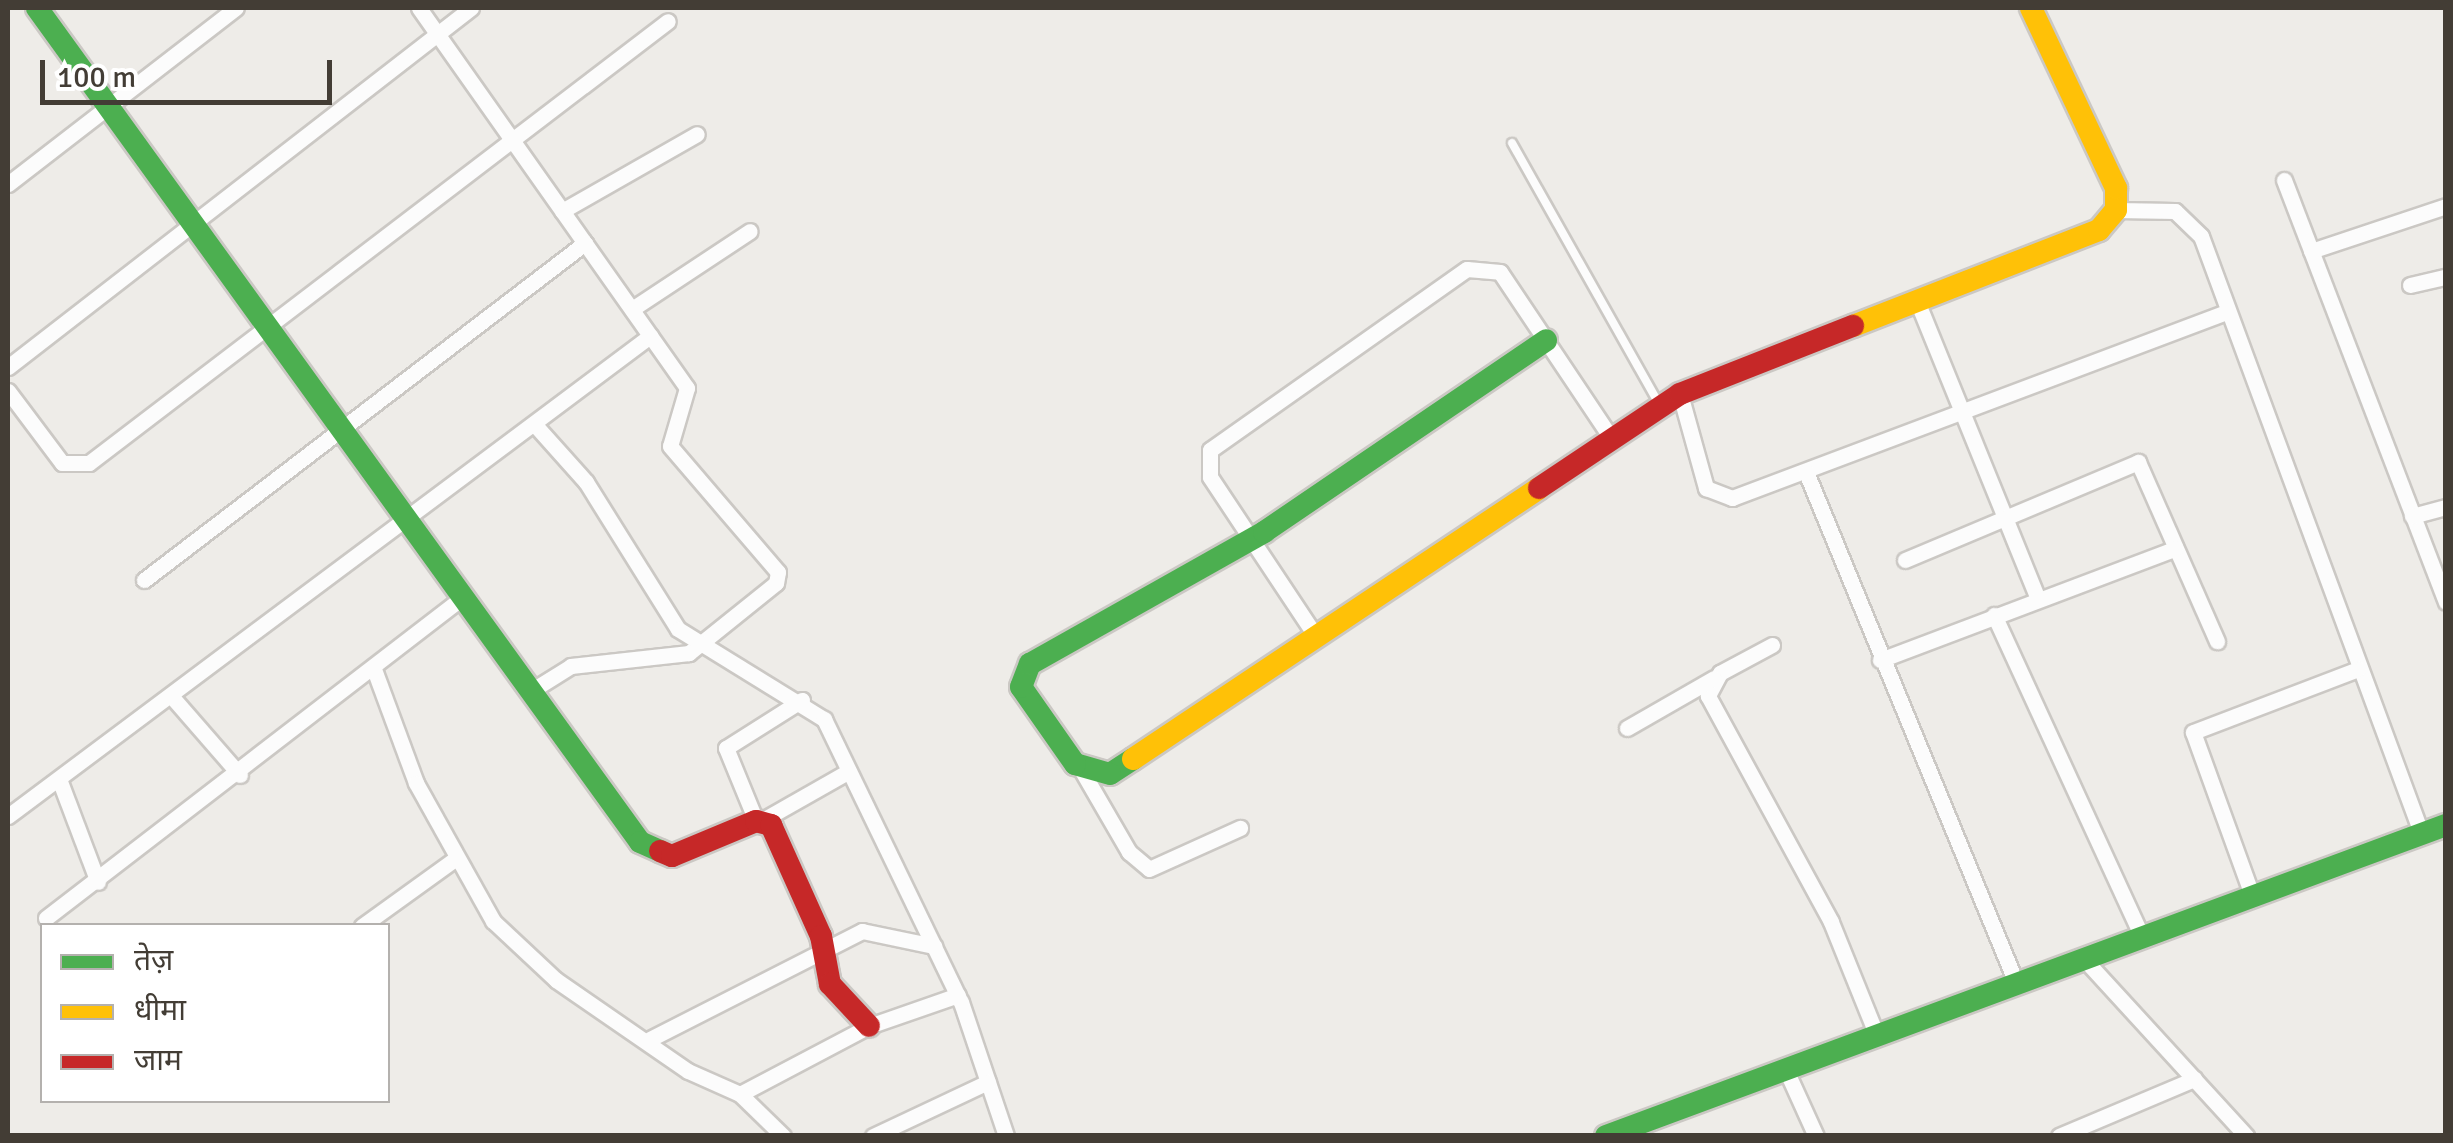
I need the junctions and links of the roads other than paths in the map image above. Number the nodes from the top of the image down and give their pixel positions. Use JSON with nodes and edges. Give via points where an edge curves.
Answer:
{"nodes":[{"id":1,"x":37,"y":8,"type":"edge"},
{"id":2,"x":236,"y":8,"type":"edge"},
{"id":3,"x":419,"y":8,"type":"edge"},
{"id":4,"x":471,"y":8,"type":"edge"},
{"id":5,"x":2030,"y":8,"type":"edge"},
{"id":6,"x":668,"y":21,"type":"dead end"},
{"id":7,"x":438,"y":33,"type":"junction"},
{"id":8,"x":109,"y":106,"type":"junction"},
{"id":9,"x":697,"y":134,"type":"dead end"},
{"id":10,"x":512,"y":139,"type":"junction"},
{"id":11,"x":1512,"y":143,"type":"dead end"},
{"id":12,"x":2284,"y":180,"type":"dead end"},
{"id":13,"x":8,"y":184,"type":"edge"},
{"id":14,"x":2446,"y":206,"type":"edge"},
{"id":15,"x":2116,"y":210,"type":"junction"},
{"id":16,"x":562,"y":211,"type":"junction"},
{"id":17,"x":192,"y":222,"type":"junction"},
{"id":18,"x":750,"y":231,"type":"dead end"},
{"id":19,"x":585,"y":243,"type":"junction"},
{"id":20,"x":2311,"y":250,"type":"junction"},
{"id":21,"x":2446,"y":277,"type":"edge"},
{"id":22,"x":2410,"y":285,"type":"dead end"},
{"id":23,"x":1918,"y":301,"type":"junction"},
{"id":24,"x":632,"y":309,"type":"junction"},
{"id":25,"x":2224,"y":312,"type":"junction"},
{"id":26,"x":268,"y":328,"type":"junction"},
{"id":27,"x":650,"y":336,"type":"junction"},
{"id":28,"x":1546,"y":340,"type":"junction"},
{"id":29,"x":8,"y":367,"type":"edge"},
{"id":30,"x":8,"y":391,"type":"edge"},
{"id":31,"x":1670,"y":400,"type":"junction"},
{"id":32,"x":1962,"y":412,"type":"junction"},
{"id":33,"x":536,"y":426,"type":"junction"},
{"id":34,"x":341,"y":427,"type":"junction"},
{"id":35,"x":1611,"y":438,"type":"junction"},
{"id":36,"x":1806,"y":472,"type":"junction"},
{"id":37,"x":2446,"y":507,"type":"edge"},
{"id":38,"x":2004,"y":515,"type":"junction"},
{"id":39,"x":2412,"y":516,"type":"junction"},
{"id":40,"x":410,"y":524,"type":"junction"},
{"id":41,"x":1247,"y":538,"type":"junction"},
{"id":42,"x":2176,"y":548,"type":"junction"},
{"id":43,"x":1905,"y":560,"type":"dead end"},
{"id":44,"x":144,"y":580,"type":"dead end"},
{"id":45,"x":463,"y":597,"type":"junction"},
{"id":46,"x":2038,"y":597,"type":"junction"},
{"id":47,"x":2446,"y":602,"type":"edge"},
{"id":48,"x":1994,"y":614,"type":"junction"},
{"id":49,"x":1315,"y":635,"type":"junction"},
{"id":50,"x":2217,"y":641,"type":"dead end"},
{"id":51,"x":1772,"y":645,"type":"dead end"},
{"id":52,"x":703,"y":646,"type":"junction"},
{"id":53,"x":1880,"y":660,"type":"junction"},
{"id":54,"x":2358,"y":668,"type":"junction"},
{"id":55,"x":374,"y":672,"type":"junction"},
{"id":56,"x":1714,"y":678,"type":"junction"},
{"id":57,"x":531,"y":691,"type":"junction"},
{"id":58,"x":173,"y":698,"type":"junction"},
{"id":59,"x":802,"y":700,"type":"junction"},
{"id":60,"x":1627,"y":728,"type":"dead end"},
{"id":61,"x":849,"y":770,"type":"junction"},
{"id":62,"x":1082,"y":771,"type":"junction"},
{"id":63,"x":240,"y":774,"type":"junction"},
{"id":64,"x":58,"y":779,"type":"junction"},
{"id":65,"x":8,"y":816,"type":"edge"},
{"id":66,"x":758,"y":821,"type":"junction"},
{"id":67,"x":2446,"y":826,"type":"edge"},
{"id":68,"x":1240,"y":828,"type":"dead end"},
{"id":69,"x":2422,"y":834,"type":"junction"},
{"id":70,"x":454,"y":859,"type":"junction"},
{"id":71,"x":98,"y":882,"type":"junction"},
{"id":72,"x":2252,"y":894,"type":"junction"},
{"id":73,"x":46,"y":918,"type":"dead end"},
{"id":74,"x":366,"y":923,"type":"edge"},
{"id":75,"x":2143,"y":939,"type":"junction"},
{"id":76,"x":934,"y":946,"type":"junction"},
{"id":77,"x":822,"y":952,"type":"junction"},
{"id":78,"x":2085,"y":960,"type":"junction"},
{"id":79,"x":2017,"y":986,"type":"junction"},
{"id":80,"x":958,"y":995,"type":"junction"},
{"id":81,"x":869,"y":1026,"type":"junction"},
{"id":82,"x":1878,"y":1036,"type":"junction"},
{"id":83,"x":650,"y":1039,"type":"junction"},
{"id":84,"x":1786,"y":1070,"type":"junction"},
{"id":85,"x":2194,"y":1079,"type":"junction"},
{"id":86,"x":988,"y":1082,"type":"junction"},
{"id":87,"x":740,"y":1094,"type":"junction"},
{"id":88,"x":2243,"y":1135,"type":"edge"},
{"id":89,"x":783,"y":1136,"type":"edge"},
{"id":90,"x":874,"y":1136,"type":"edge"},
{"id":91,"x":1006,"y":1136,"type":"edge"},
{"id":92,"x":1606,"y":1136,"type":"edge"},
{"id":93,"x":1816,"y":1136,"type":"edge"},
{"id":94,"x":2059,"y":1136,"type":"edge"}],
"edges":[{"from":1,"to":8,"type":"street"},
{"from":2,"to":8,"type":"street"},
{"from":3,"to":7,"type":"street"},
{"from":4,"to":7,"type":"street"},
{"from":5,"to":15,"type":"street","via":[[2116,188]]},
{"from":6,"to":10,"type":"street"},
{"from":7,"to":10,"type":"street"},
{"from":7,"to":17,"type":"street"},
{"from":8,"to":13,"type":"street"},
{"from":8,"to":17,"type":"street"},
{"from":9,"to":16,"type":"street"},
{"from":10,"to":16,"type":"street"},
{"from":10,"to":26,"type":"street"},
{"from":11,"to":31,"type":"lane"},
{"from":12,"to":20,"type":"street"},
{"from":14,"to":20,"type":"street"},
{"from":15,"to":23,"type":"street","via":[[2099,230]]},
{"from":15,"to":25,"type":"street","via":[[2190,219]]},
{"from":16,"to":19,"type":"street"},
{"from":17,"to":26,"type":"street"},
{"from":17,"to":29,"type":"street"},
{"from":18,"to":24,"type":"street"},
{"from":19,"to":24,"type":"street"},
{"from":19,"to":34,"type":"street"},
{"from":20,"to":39,"type":"street"},
{"from":21,"to":22,"type":"street"},
{"from":23,"to":31,"type":"street"},
{"from":23,"to":32,"type":"street"},
{"from":24,"to":27,"type":"street"},
{"from":25,"to":32,"type":"street"},
{"from":25,"to":54,"type":"street"},
{"from":26,"to":30,"type":"street","via":[[80,468],[62,464]]},
{"from":26,"to":34,"type":"street"},
{"from":27,"to":33,"type":"street"},
{"from":27,"to":52,"type":"street","via":[[689,395],[670,446],[778,572],[776,584]]},
{"from":28,"to":35,"type":"street"},
{"from":28,"to":41,"type":"street"},
{"from":28,"to":41,"type":"street","via":[[1500,272],[1467,270],[1219,438],[1210,477]]},
{"from":31,"to":35,"type":"street"},
{"from":31,"to":36,"type":"street","via":[[1711,494],[1732,498]]},
{"from":32,"to":36,"type":"street"},
{"from":32,"to":38,"type":"street"},
{"from":33,"to":40,"type":"street"},
{"from":33,"to":52,"type":"street","via":[[586,482],[670,619]]},
{"from":34,"to":40,"type":"street"},
{"from":34,"to":44,"type":"street"},
{"from":35,"to":49,"type":"street"},
{"from":36,"to":53,"type":"street"},
{"from":37,"to":39,"type":"street"},
{"from":38,"to":42,"type":"street","via":[[2138,462]]},
{"from":38,"to":43,"type":"street"},
{"from":38,"to":46,"type":"street"},
{"from":39,"to":47,"type":"street"},
{"from":40,"to":45,"type":"street"},
{"from":40,"to":58,"type":"street"},
{"from":41,"to":49,"type":"street"},
{"from":41,"to":62,"type":"street","via":[[1024,670],[1021,687]]},
{"from":42,"to":46,"type":"street"},
{"from":42,"to":50,"type":"street"},
{"from":45,"to":55,"type":"street"},
{"from":45,"to":57,"type":"street"},
{"from":46,"to":48,"type":"street"},
{"from":48,"to":53,"type":"street"},
{"from":48,"to":75,"type":"street"},
{"from":49,"to":62,"type":"street","via":[[1110,774]]},
{"from":51,"to":56,"type":"street"},
{"from":52,"to":57,"type":"street","via":[[668,661],[562,668]]},
{"from":52,"to":59,"type":"street"},
{"from":53,"to":79,"type":"street"},
{"from":54,"to":69,"type":"street"},
{"from":54,"to":72,"type":"street","via":[[2194,732]]},
{"from":55,"to":63,"type":"street"},
{"from":55,"to":70,"type":"street"},
{"from":56,"to":60,"type":"street"},
{"from":56,"to":82,"type":"street","via":[[1711,705],[1832,922]]},
{"from":57,"to":66,"type":"street","via":[[655,853],[672,856]]},
{"from":58,"to":63,"type":"street"},
{"from":58,"to":64,"type":"street"},
{"from":59,"to":61,"type":"street","via":[[819,712]]},
{"from":59,"to":66,"type":"street","via":[[726,748]]},
{"from":61,"to":66,"type":"street"},
{"from":61,"to":76,"type":"street"},
{"from":62,"to":68,"type":"street","via":[[1129,852],[1149,868]]},
{"from":63,"to":71,"type":"street"},
{"from":64,"to":65,"type":"street"},
{"from":64,"to":71,"type":"street"},
{"from":66,"to":77,"type":"street","via":[[774,829]]},
{"from":67,"to":69,"type":"street"},
{"from":69,"to":72,"type":"street"},
{"from":70,"to":74,"type":"street"},
{"from":70,"to":83,"type":"street","via":[[522,952]]},
{"from":71,"to":73,"type":"street"},
{"from":72,"to":75,"type":"street"},
{"from":75,"to":78,"type":"street"},
{"from":76,"to":77,"type":"street","via":[[868,929]]},
{"from":76,"to":80,"type":"street"},
{"from":77,"to":81,"type":"street","via":[[830,984]]},
{"from":77,"to":83,"type":"street"},
{"from":78,"to":79,"type":"street"},
{"from":78,"to":85,"type":"street"},
{"from":79,"to":82,"type":"street"},
{"from":80,"to":81,"type":"street"},
{"from":80,"to":86,"type":"street"},
{"from":81,"to":87,"type":"street"},
{"from":82,"to":84,"type":"street"},
{"from":83,"to":87,"type":"street"},
{"from":84,"to":92,"type":"street"},
{"from":84,"to":93,"type":"street"},
{"from":85,"to":88,"type":"street"},
{"from":85,"to":94,"type":"street"},
{"from":86,"to":90,"type":"street"},
{"from":86,"to":91,"type":"street"},
{"from":87,"to":89,"type":"street"}]}
